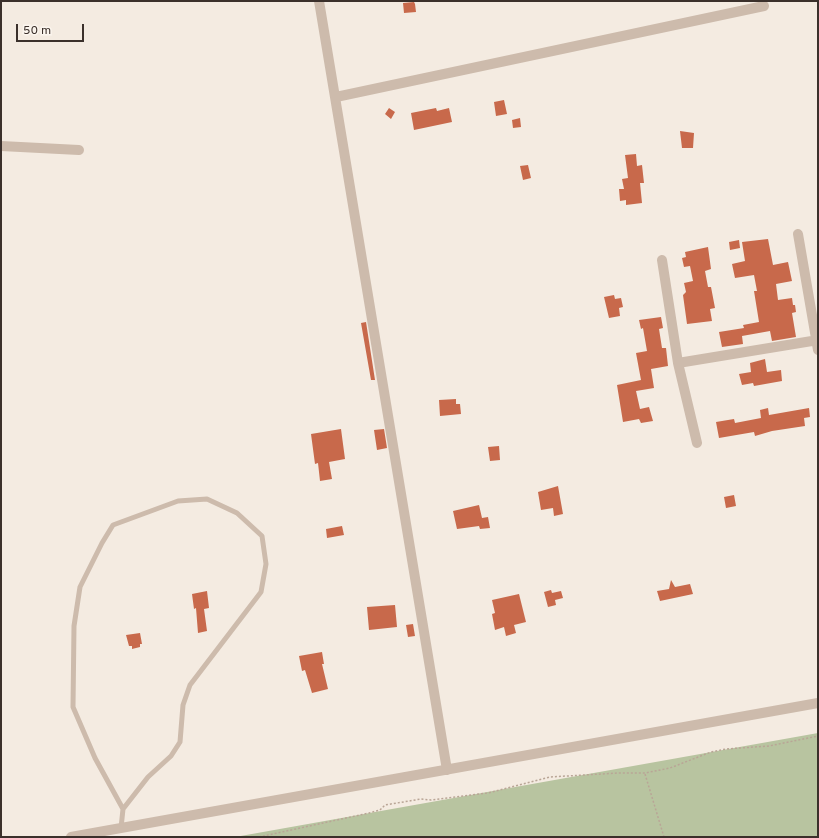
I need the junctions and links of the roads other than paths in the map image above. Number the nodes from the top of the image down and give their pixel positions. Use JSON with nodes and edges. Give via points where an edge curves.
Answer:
{"nodes":[{"id":1,"x":319,"y":1,"type":"edge"},
{"id":2,"x":764,"y":6,"type":"dead end"},
{"id":3,"x":336,"y":97,"type":"junction"},
{"id":4,"x":1,"y":146,"type":"edge"},
{"id":5,"x":79,"y":150,"type":"dead end"},
{"id":6,"x":798,"y":234,"type":"dead end"},
{"id":7,"x":662,"y":260,"type":"dead end"},
{"id":8,"x":817,"y":343,"type":"edge"},
{"id":9,"x":678,"y":363,"type":"junction"},
{"id":10,"x":697,"y":443,"type":"dead end"},
{"id":11,"x":818,"y":703,"type":"edge"},
{"id":12,"x":447,"y":770,"type":"junction"},
{"id":13,"x":123,"y":808,"type":"junction"},
{"id":14,"x":122,"y":828,"type":"junction"},
{"id":15,"x":70,"y":837,"type":"edge"}],
"edges":[{"from":1,"to":3,"type":"street"},
{"from":2,"to":3,"type":"street"},
{"from":3,"to":12,"type":"street"},
{"from":4,"to":5,"type":"street"},
{"from":6,"to":8,"type":"street"},
{"from":7,"to":9,"type":"street"},
{"from":8,"to":9,"type":"street"},
{"from":9,"to":10,"type":"street"},
{"from":11,"to":12,"type":"street"},
{"from":12,"to":14,"type":"street"},
{"from":13,"to":13,"type":"lane","via":[[95,758],[73,707],[74,626],[80,587],[113,525],[178,501],[207,499],[237,513],[262,536],[266,564],[261,592],[190,685],[182,705],[180,742],[171,756],[148,777]]},
{"from":13,"to":14,"type":"lane"},
{"from":14,"to":15,"type":"street"}]}
